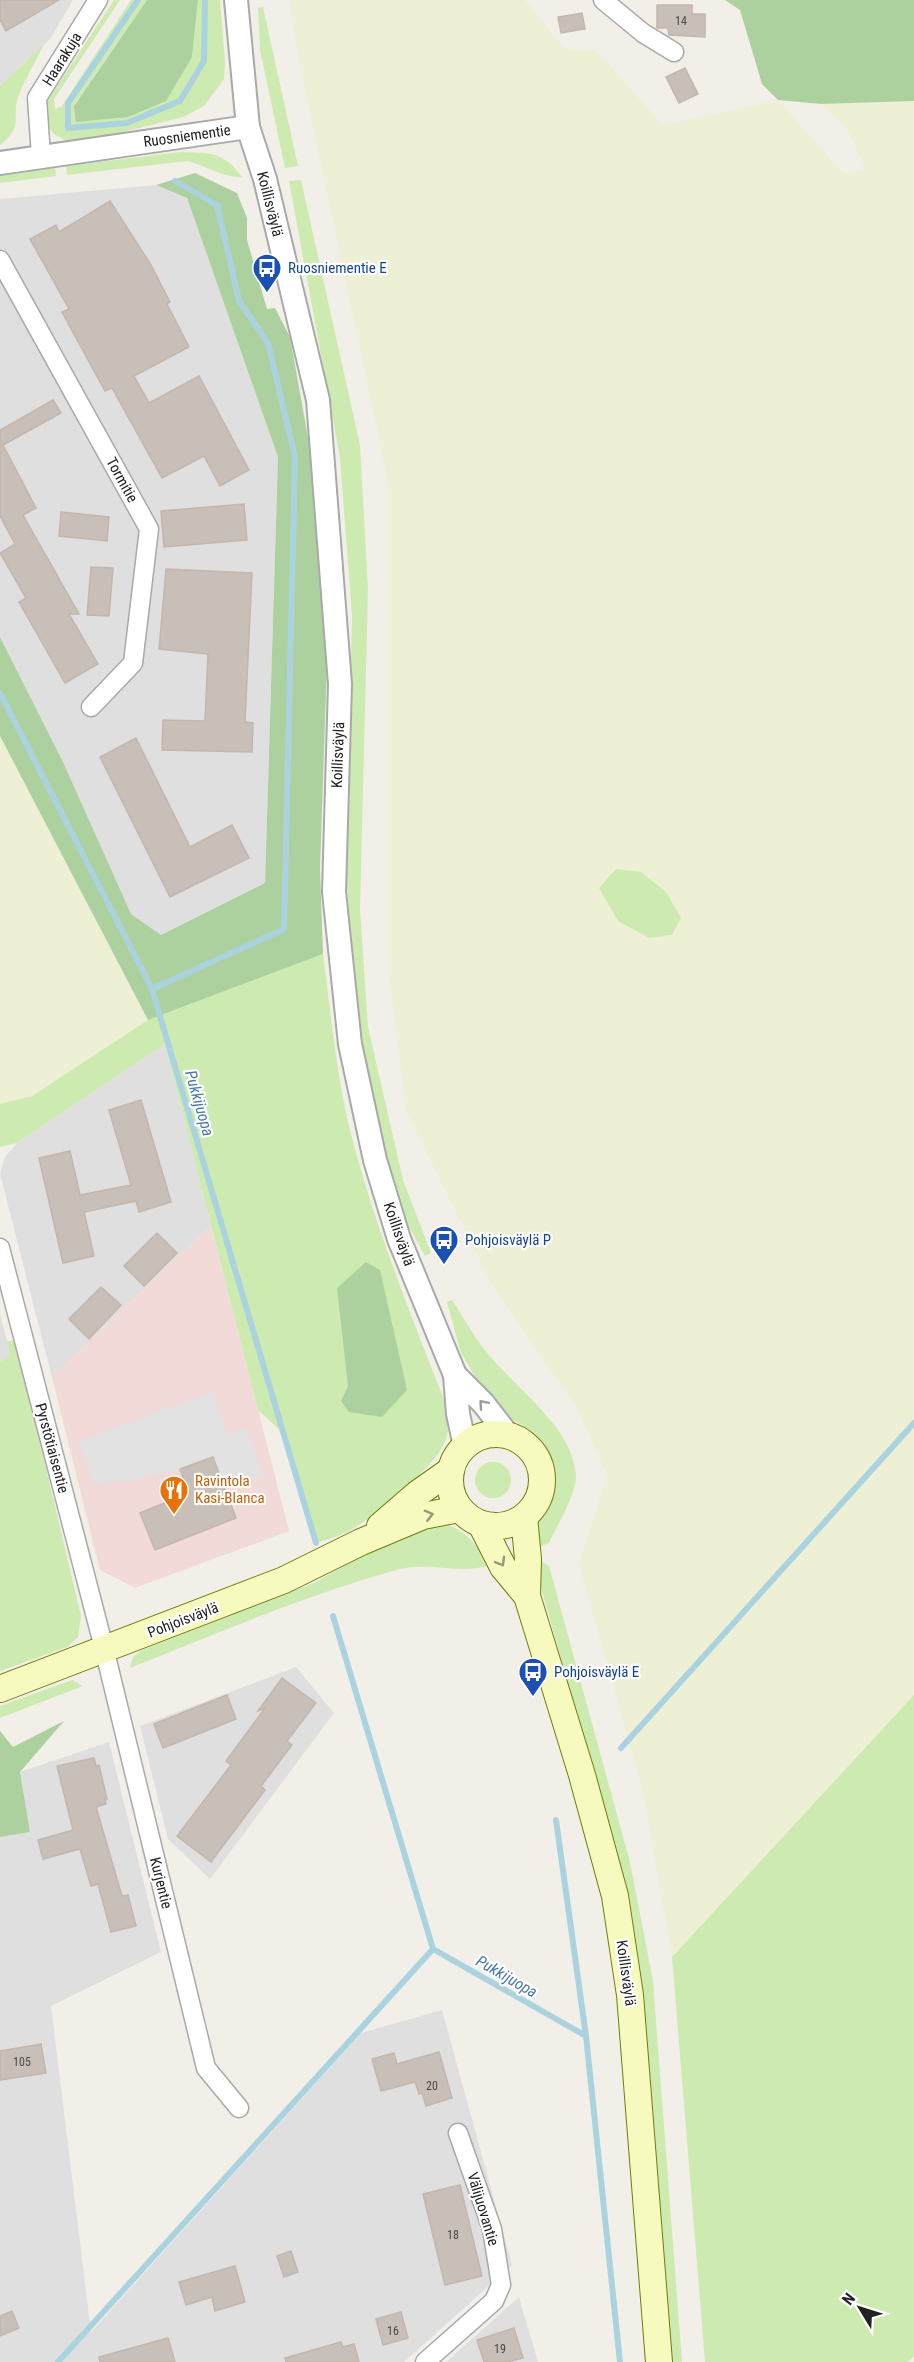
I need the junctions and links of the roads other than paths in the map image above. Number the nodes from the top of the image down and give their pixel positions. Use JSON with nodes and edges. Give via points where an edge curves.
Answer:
{"nodes":[{"id":1,"x":98,"y":0,"type":"edge"},
{"id":2,"x":237,"y":0,"type":"edge"},
{"id":3,"x":603,"y":0,"type":"edge"},
{"id":4,"x":674,"y":52,"type":"dead end"},
{"id":5,"x":248,"y":127,"type":"junction"},
{"id":6,"x":41,"y":156,"type":"junction"},
{"id":7,"x":0,"y":163,"type":"edge"},
{"id":8,"x":0,"y":261,"type":"edge"},
{"id":9,"x":91,"y":707,"type":"dead end"},
{"id":10,"x":0,"y":1248,"type":"edge"},
{"id":11,"x":454,"y":1375,"type":"junction"},
{"id":12,"x":508,"y":1435,"type":"junction"},
{"id":13,"x":465,"y":1446,"type":"junction"},
{"id":14,"x":451,"y":1470,"type":"junction"},
{"id":15,"x":459,"y":1509,"type":"junction"},
{"id":16,"x":524,"y":1517,"type":"junction"},
{"id":17,"x":481,"y":1524,"type":"junction"},
{"id":18,"x":361,"y":1542,"type":"junction"},
{"id":19,"x":527,"y":1596,"type":"junction"},
{"id":20,"x":104,"y":1648,"type":"junction"},
{"id":21,"x":0,"y":1689,"type":"edge"},
{"id":22,"x":239,"y":2108,"type":"dead end"},
{"id":23,"x":458,"y":2133,"type":"dead end"},
{"id":24,"x":425,"y":2362,"type":"edge"},
{"id":25,"x":659,"y":2362,"type":"edge"}],
"edges":[{"from":1,"to":6,"type":"street","name":"Haarakuja","via":[[37,98]]},
{"from":2,"to":5,"type":"street","name":"Ruosniementie"},
{"from":3,"to":4,"type":"street"},
{"from":5,"to":6,"type":"street","name":"Ruosniementie"},
{"from":5,"to":11,"type":"street","name":"Koillisväylä","via":[[265,179],[318,400],[340,684],[334,892],[350,1044],[375,1160],[399,1239]]},
{"from":6,"to":7,"type":"street","name":"Ruosniementie"},
{"from":8,"to":9,"type":"street","name":"Tormitie","via":[[148,529],[133,663]]},
{"from":10,"to":20,"type":"street","name":"Pyrstötiaisentie"},
{"from":12,"to":11,"type":"street","name":"Koillisväylä","one_way":true},
{"from":11,"to":13,"type":"street","name":"Koillisväylä"},
{"from":12,"to":13,"type":"main road","via":[[493,1434]]},
{"from":12,"to":16,"type":"main road","via":[[530,1448],[542,1471],[539,1497]]},
{"from":13,"to":14,"type":"main road"},
{"from":14,"to":15,"type":"main road","via":[[450,1484]]},
{"from":14,"to":18,"type":"main road","name":"Pohjoisväylä"},
{"from":15,"to":17,"type":"main road"},
{"from":18,"to":15,"type":"main road","name":"Pohjoisväylä","one_way":true,"via":[[423,1516]]},
{"from":16,"to":17,"type":"main road","via":[[496,1527]]},
{"from":16,"to":19,"type":"main road","name":"Koillisväylä"},
{"from":17,"to":19,"type":"main road","name":"Koillisväylä","one_way":true,"via":[[503,1568]]},
{"from":18,"to":20,"type":"main road","name":"Pohjoisväylä","via":[[284,1581]]},
{"from":19,"to":25,"type":"main road","name":"Koillisväylä","via":[[615,1896],[630,1995]]},
{"from":20,"to":21,"type":"main road","name":"Pohjoisväylä"},
{"from":20,"to":22,"type":"street","name":"Kurjentie","via":[[206,2068]]},
{"from":23,"to":24,"type":"street","name":"Välijuovantie","via":[[492,2229],[501,2285],[494,2301]]}]}
